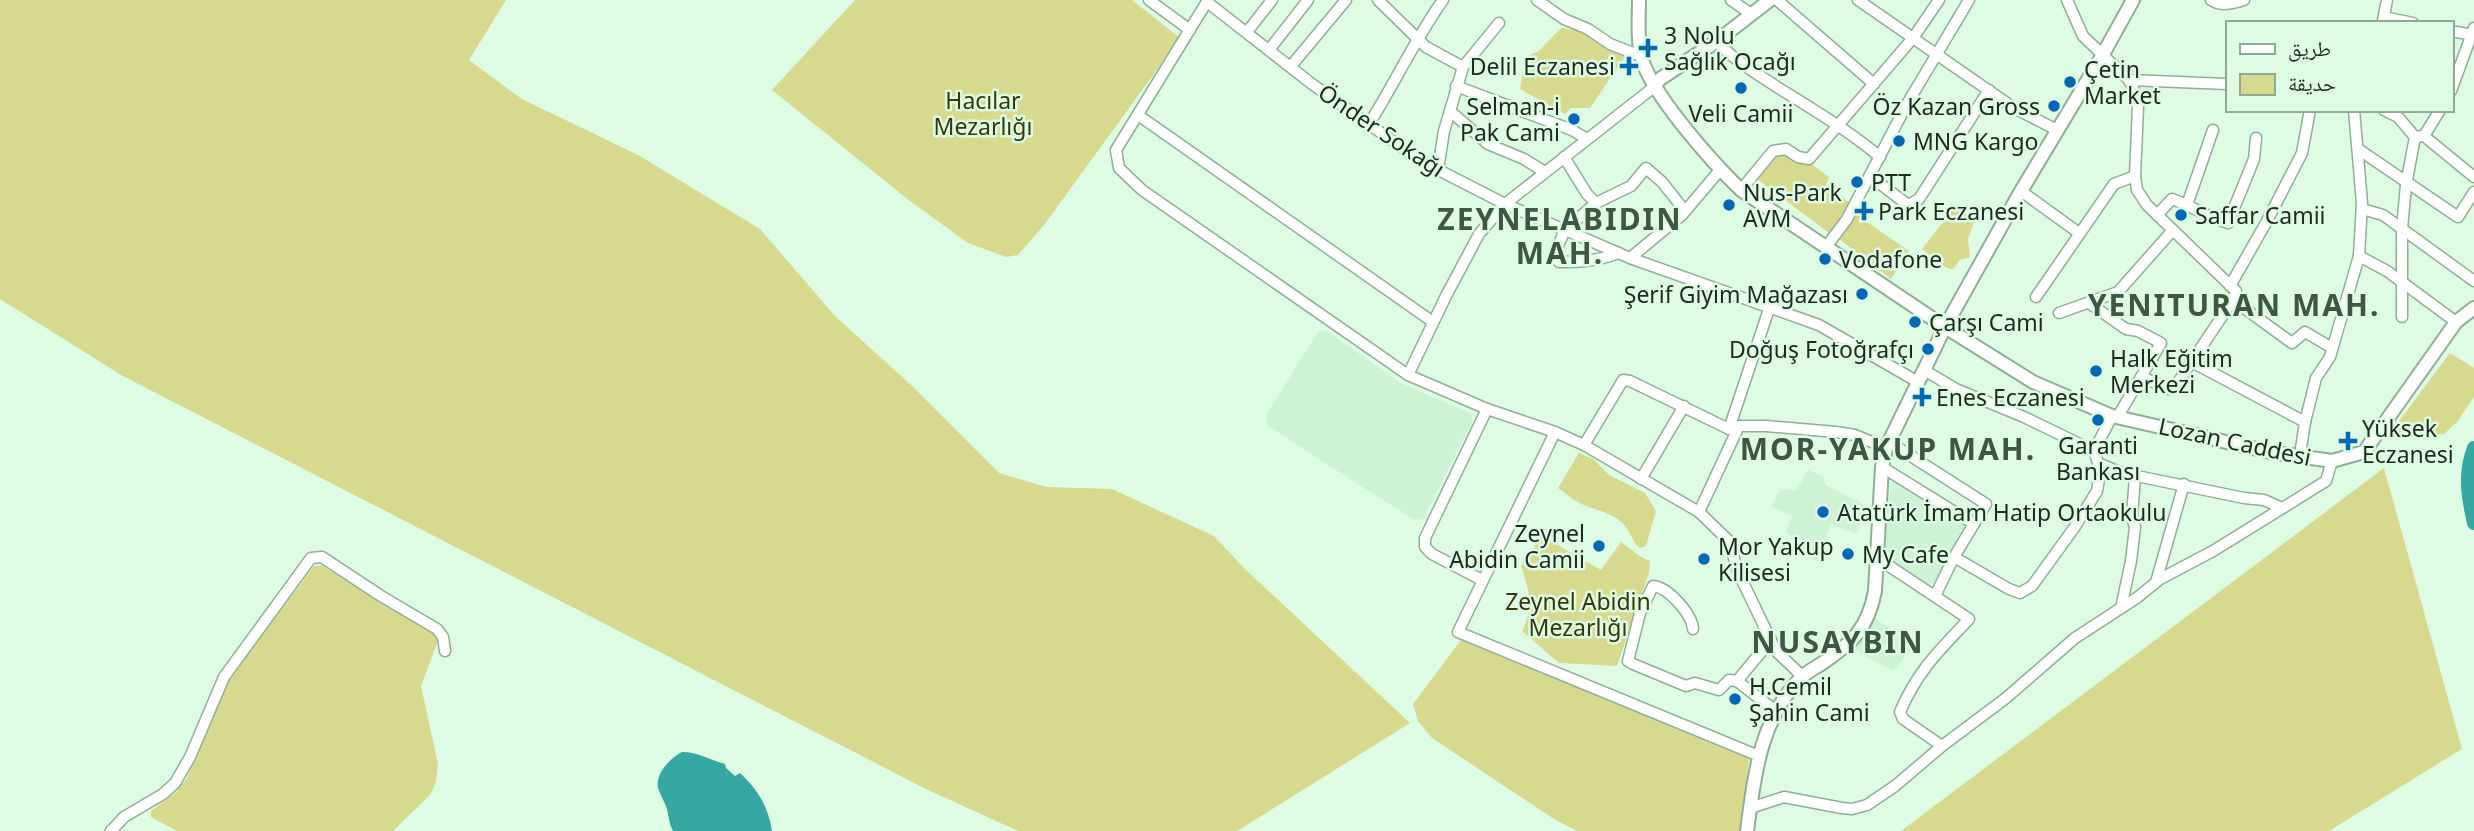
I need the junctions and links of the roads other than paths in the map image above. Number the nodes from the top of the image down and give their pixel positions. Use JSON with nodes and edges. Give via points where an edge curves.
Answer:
{"nodes":[{"id":1,"x":1149,"y":0,"type":"edge"},
{"id":2,"x":1272,"y":0,"type":"edge"},
{"id":3,"x":1308,"y":0,"type":"edge"},
{"id":4,"x":1346,"y":0,"type":"edge"},
{"id":5,"x":1378,"y":0,"type":"edge"},
{"id":6,"x":1536,"y":0,"type":"edge"},
{"id":7,"x":1639,"y":0,"type":"edge"},
{"id":8,"x":1731,"y":0,"type":"edge"},
{"id":9,"x":1770,"y":0,"type":"edge"},
{"id":10,"x":1777,"y":0,"type":"edge"},
{"id":11,"x":1858,"y":0,"type":"edge"},
{"id":12,"x":1939,"y":0,"type":"edge"},
{"id":13,"x":1968,"y":0,"type":"edge"},
{"id":14,"x":2067,"y":0,"type":"edge"},
{"id":15,"x":2133,"y":0,"type":"edge"},
{"id":16,"x":2211,"y":0,"type":"edge"},
{"id":17,"x":2244,"y":0,"type":"edge"},
{"id":18,"x":2387,"y":0,"type":"edge"},
{"id":19,"x":1208,"y":1,"type":"edge"},
{"id":20,"x":1439,"y":2,"type":"edge"},
{"id":21,"x":1751,"y":14,"type":"junction"},
{"id":22,"x":2383,"y":20,"type":"edge"},
{"id":23,"x":1499,"y":23,"type":"dead end"},
{"id":24,"x":1189,"y":30,"type":"junction"},
{"id":25,"x":2453,"y":31,"type":"edge"},
{"id":26,"x":1247,"y":32,"type":"junction"},
{"id":27,"x":2473,"y":32,"type":"edge"},
{"id":28,"x":1913,"y":38,"type":"junction"},
{"id":29,"x":1418,"y":39,"type":"junction"},
{"id":30,"x":1717,"y":41,"type":"junction"},
{"id":31,"x":1269,"y":50,"type":"junction"},
{"id":32,"x":1938,"y":54,"type":"junction"},
{"id":33,"x":1641,"y":56,"type":"junction"},
{"id":34,"x":2102,"y":56,"type":"junction"},
{"id":35,"x":1291,"y":66,"type":"junction"},
{"id":36,"x":1463,"y":66,"type":"junction"},
{"id":37,"x":2129,"y":80,"type":"junction"},
{"id":38,"x":1874,"y":84,"type":"junction"},
{"id":39,"x":2226,"y":84,"type":"edge"},
{"id":40,"x":1456,"y":86,"type":"junction"},
{"id":41,"x":2453,"y":86,"type":"edge"},
{"id":42,"x":1654,"y":87,"type":"junction"},
{"id":43,"x":1989,"y":90,"type":"junction"},
{"id":44,"x":1450,"y":111,"type":"junction"},
{"id":45,"x":2310,"y":112,"type":"edge"},
{"id":46,"x":2354,"y":112,"type":"edge"},
{"id":47,"x":2388,"y":112,"type":"edge"},
{"id":48,"x":2438,"y":112,"type":"edge"},
{"id":49,"x":1138,"y":115,"type":"junction"},
{"id":50,"x":1369,"y":124,"type":"junction"},
{"id":51,"x":1839,"y":125,"type":"junction"},
{"id":52,"x":2057,"y":130,"type":"junction"},
{"id":53,"x":2213,"y":130,"type":"dead end"},
{"id":54,"x":2419,"y":136,"type":"junction"},
{"id":55,"x":2256,"y":138,"type":"dead end"},
{"id":56,"x":1587,"y":139,"type":"junction"},
{"id":57,"x":2358,"y":149,"type":"junction"},
{"id":58,"x":1564,"y":157,"type":"junction"},
{"id":59,"x":1880,"y":157,"type":"junction"},
{"id":60,"x":1438,"y":170,"type":"junction"},
{"id":61,"x":1720,"y":170,"type":"junction"},
{"id":62,"x":1545,"y":172,"type":"junction"},
{"id":63,"x":1870,"y":176,"type":"junction"},
{"id":64,"x":2135,"y":176,"type":"junction"},
{"id":65,"x":2474,"y":177,"type":"edge"},
{"id":66,"x":2407,"y":181,"type":"junction"},
{"id":67,"x":1741,"y":190,"type":"junction"},
{"id":68,"x":2021,"y":191,"type":"junction"},
{"id":69,"x":2474,"y":192,"type":"edge"},
{"id":70,"x":1596,"y":203,"type":"junction"},
{"id":71,"x":1505,"y":204,"type":"junction"},
{"id":72,"x":2187,"y":205,"type":"junction"},
{"id":73,"x":2362,"y":209,"type":"junction"},
{"id":74,"x":1685,"y":211,"type":"junction"},
{"id":75,"x":2157,"y":215,"type":"junction"},
{"id":76,"x":2402,"y":229,"type":"junction"},
{"id":77,"x":1565,"y":230,"type":"junction"},
{"id":78,"x":2173,"y":230,"type":"junction"},
{"id":79,"x":2079,"y":233,"type":"junction"},
{"id":80,"x":1826,"y":247,"type":"junction"},
{"id":81,"x":1619,"y":253,"type":"junction"},
{"id":82,"x":2359,"y":256,"type":"junction"},
{"id":83,"x":1630,"y":258,"type":"junction"},
{"id":84,"x":2474,"y":281,"type":"edge"},
{"id":85,"x":2403,"y":282,"type":"junction"},
{"id":86,"x":2230,"y":286,"type":"junction"},
{"id":87,"x":2036,"y":297,"type":"dead end"},
{"id":88,"x":2233,"y":300,"type":"junction"},
{"id":89,"x":2089,"y":303,"type":"junction"},
{"id":90,"x":1770,"y":306,"type":"junction"},
{"id":91,"x":2474,"y":307,"type":"edge"},
{"id":92,"x":2059,"y":313,"type":"dead end"},
{"id":93,"x":2402,"y":317,"type":"dead end"},
{"id":94,"x":1433,"y":322,"type":"junction"},
{"id":95,"x":2456,"y":322,"type":"junction"},
{"id":96,"x":1945,"y":327,"type":"junction"},
{"id":97,"x":2332,"y":348,"type":"junction"},
{"id":98,"x":2192,"y":362,"type":"junction"},
{"id":99,"x":1408,"y":376,"type":"junction"},
{"id":100,"x":1921,"y":376,"type":"junction"},
{"id":101,"x":2142,"y":377,"type":"junction"},
{"id":102,"x":1684,"y":407,"type":"junction"},
{"id":103,"x":1487,"y":409,"type":"junction"},
{"id":104,"x":2115,"y":416,"type":"junction"},
{"id":105,"x":2305,"y":422,"type":"junction"},
{"id":106,"x":1734,"y":427,"type":"junction"},
{"id":107,"x":1555,"y":432,"type":"junction"},
{"id":108,"x":1584,"y":445,"type":"junction"},
{"id":109,"x":1887,"y":445,"type":"junction"},
{"id":110,"x":2094,"y":451,"type":"junction"},
{"id":111,"x":2300,"y":455,"type":"junction"},
{"id":112,"x":2332,"y":461,"type":"junction"},
{"id":113,"x":2098,"y":463,"type":"junction"},
{"id":114,"x":1882,"y":467,"type":"junction"},
{"id":115,"x":2134,"y":475,"type":"junction"},
{"id":116,"x":1641,"y":478,"type":"junction"},
{"id":117,"x":2184,"y":484,"type":"junction"},
{"id":118,"x":2282,"y":508,"type":"junction"},
{"id":119,"x":1699,"y":512,"type":"junction"},
{"id":120,"x":1974,"y":524,"type":"junction"},
{"id":121,"x":1954,"y":557,"type":"junction"},
{"id":122,"x":1877,"y":558,"type":"junction"},
{"id":123,"x":1482,"y":580,"type":"junction"},
{"id":124,"x":2156,"y":582,"type":"junction"},
{"id":125,"x":1935,"y":596,"type":"junction"},
{"id":126,"x":2121,"y":608,"type":"junction"},
{"id":127,"x":1693,"y":629,"type":"dead end"},
{"id":128,"x":1771,"y":640,"type":"junction"},
{"id":129,"x":445,"y":651,"type":"dead end"},
{"id":130,"x":1802,"y":677,"type":"junction"},
{"id":131,"x":1737,"y":681,"type":"junction"},
{"id":132,"x":1777,"y":712,"type":"junction"},
{"id":133,"x":1942,"y":746,"type":"junction"},
{"id":134,"x":1759,"y":756,"type":"junction"},
{"id":135,"x":1750,"y":808,"type":"junction"},
{"id":136,"x":111,"y":831,"type":"edge"},
{"id":137,"x":1747,"y":831,"type":"edge"}],
"edges":[{"from":1,"to":24,"type":"street"},
{"from":2,"to":26,"type":"street"},
{"from":3,"to":31,"type":"street"},
{"from":4,"to":35,"type":"street"},
{"from":5,"to":29,"type":"street"},
{"from":6,"to":33,"type":"street","via":[[1610,44]]},
{"from":7,"to":33,"type":"main road"},
{"from":8,"to":21,"type":"street"},
{"from":9,"to":21,"type":"main road"},
{"from":10,"to":38,"type":"street"},
{"from":11,"to":28,"type":"street"},
{"from":12,"to":28,"type":"street"},
{"from":13,"to":32,"type":"street"},
{"from":14,"to":34,"type":"street","via":[[2083,36]]},
{"from":15,"to":34,"type":"main road"},
{"from":16,"to":17,"type":"street","via":[[2217,4]]},
{"from":18,"to":22,"type":"street"},
{"from":19,"to":24,"type":"street"},
{"from":19,"to":26,"type":"street","name":"Önder Sokağı"},
{"from":20,"to":29,"type":"street"},
{"from":21,"to":30,"type":"main road"},
{"from":23,"to":36,"type":"street"},
{"from":24,"to":49,"type":"street"},
{"from":25,"to":27,"type":"street"},
{"from":26,"to":31,"type":"street","name":"Önder Sokağı"},
{"from":27,"to":41,"type":"street"},
{"from":28,"to":32,"type":"street"},
{"from":28,"to":38,"type":"street"},
{"from":29,"to":36,"type":"street"},
{"from":29,"to":50,"type":"street"},
{"from":30,"to":42,"type":"main road"},
{"from":30,"to":51,"type":"street","via":[[1751,70]]},
{"from":31,"to":35,"type":"street","name":"Önder Sokağı"},
{"from":32,"to":43,"type":"street"},
{"from":32,"to":59,"type":"street"},
{"from":33,"to":42,"type":"main road","name":"Lozan Caddesi"},
{"from":34,"to":37,"type":"street"},
{"from":34,"to":52,"type":"main road"},
{"from":35,"to":50,"type":"street","name":"Önder Sokağı"},
{"from":36,"to":40,"type":"street"},
{"from":37,"to":39,"type":"street"},
{"from":37,"to":64,"type":"street","via":[[2138,107]]},
{"from":38,"to":51,"type":"street"},
{"from":40,"to":44,"type":"street"},
{"from":40,"to":56,"type":"street"},
{"from":42,"to":56,"type":"street"},
{"from":42,"to":61,"type":"main road","name":"Lozan Caddesi"},
{"from":43,"to":52,"type":"street"},
{"from":43,"to":63,"type":"street","via":[[1919,199],[1908,205]]},
{"from":44,"to":60,"type":"street"},
{"from":44,"to":62,"type":"street","via":[[1488,144]]},
{"from":45,"to":86,"type":"street","via":[[2302,153]]},
{"from":46,"to":57,"type":"street"},
{"from":47,"to":54,"type":"street"},
{"from":48,"to":54,"type":"street"},
{"from":49,"to":94,"type":"street"},
{"from":49,"to":99,"type":"street","via":[[1116,149],[1119,167],[1130,180]]},
{"from":50,"to":60,"type":"street","name":"Önder Sokağı"},
{"from":51,"to":59,"type":"street"},
{"from":51,"to":67,"type":"street","via":[[1809,159],[1786,149],[1773,151]]},
{"from":52,"to":68,"type":"main road"},
{"from":53,"to":72,"type":"street"},
{"from":54,"to":65,"type":"street"},
{"from":54,"to":66,"type":"street"},
{"from":55,"to":72,"type":"street","via":[[2254,159],[2228,223]]},
{"from":56,"to":58,"type":"street"},
{"from":57,"to":66,"type":"street"},
{"from":57,"to":73,"type":"street"},
{"from":58,"to":62,"type":"street"},
{"from":58,"to":70,"type":"street"},
{"from":59,"to":63,"type":"street"},
{"from":60,"to":71,"type":"street","name":"Önder Sokağı"},
{"from":61,"to":67,"type":"main road","name":"Lozan Caddesi"},
{"from":61,"to":74,"type":"street"},
{"from":62,"to":71,"type":"street"},
{"from":63,"to":80,"type":"street"},
{"from":64,"to":75,"type":"street","via":[[2137,190]]},
{"from":64,"to":79,"type":"street","via":[[2114,184]]},
{"from":66,"to":69,"type":"street","via":[[2458,217]]},
{"from":66,"to":76,"type":"street"},
{"from":67,"to":80,"type":"main road","name":"Lozan Caddesi"},
{"from":68,"to":79,"type":"street"},
{"from":68,"to":96,"type":"main road"},
{"from":70,"to":74,"type":"street","via":[[1630,186],[1648,168]]},
{"from":70,"to":77,"type":"street"},
{"from":71,"to":77,"type":"street","name":"Önder Sokağı"},
{"from":71,"to":94,"type":"street","via":[[1479,234]]},
{"from":72,"to":75,"type":"street","via":[[2172,200]]},
{"from":73,"to":76,"type":"street","via":[[2383,215]]},
{"from":73,"to":82,"type":"street"},
{"from":74,"to":83,"type":"street"},
{"from":75,"to":78,"type":"street"},
{"from":76,"to":84,"type":"street"},
{"from":76,"to":85,"type":"street"},
{"from":77,"to":81,"type":"street","name":"Önder Sokağı"},
{"from":77,"to":81,"type":"street","via":[[1554,255],[1559,262],[1598,261]]},
{"from":78,"to":86,"type":"street"},
{"from":78,"to":89,"type":"street","via":[[2118,292]]},
{"from":79,"to":87,"type":"street"},
{"from":80,"to":96,"type":"main road","name":"Lozan Caddesi"},
{"from":81,"to":83,"type":"street","name":"Önder Sokağı"},
{"from":82,"to":85,"type":"street"},
{"from":82,"to":97,"type":"street"},
{"from":83,"to":90,"type":"street","name":"Önder Sokağı"},
{"from":85,"to":93,"type":"street"},
{"from":85,"to":95,"type":"street"},
{"from":86,"to":88,"type":"street","via":[[2235,291]]},
{"from":88,"to":97,"type":"street","via":[[2292,344],[2305,332]]},
{"from":88,"to":98,"type":"street"},
{"from":89,"to":92,"type":"street"},
{"from":89,"to":101,"type":"street","via":[[2126,329],[2161,342]]},
{"from":90,"to":100,"type":"street","name":"Önder Sokağı"},
{"from":90,"to":106,"type":"street"},
{"from":91,"to":95,"type":"main road","name":"Lozan Caddesi"},
{"from":94,"to":99,"type":"street"},
{"from":95,"to":112,"type":"main road","name":"Lozan Caddesi","via":[[2364,452]]},
{"from":96,"to":100,"type":"main road"},
{"from":96,"to":104,"type":"main road","name":"Lozan Caddesi","via":[[2034,382]]},
{"from":97,"to":105,"type":"street","via":[[2316,378]]},
{"from":98,"to":101,"type":"street","via":[[2174,388]]},
{"from":98,"to":105,"type":"street"},
{"from":99,"to":103,"type":"street"},
{"from":100,"to":109,"type":"main road"},
{"from":100,"to":110,"type":"street","name":"Önder Sokağı"},
{"from":101,"to":104,"type":"street"},
{"from":102,"to":106,"type":"street"},
{"from":102,"to":108,"type":"street","via":[[1623,380]]},
{"from":102,"to":116,"type":"street"},
{"from":103,"to":107,"type":"street"},
{"from":103,"to":123,"type":"street","via":[[1425,538],[1425,547],[1432,554]]},
{"from":104,"to":110,"type":"street"},
{"from":104,"to":111,"type":"main road","name":"Lozan Caddesi"},
{"from":105,"to":111,"type":"street"},
{"from":106,"to":109,"type":"street","via":[[1836,432]]},
{"from":106,"to":119,"type":"street"},
{"from":107,"to":108,"type":"street"},
{"from":107,"to":123,"type":"street"},
{"from":108,"to":116,"type":"street"},
{"from":109,"to":114,"type":"main road"},
{"from":109,"to":120,"type":"street","via":[[1986,504]]},
{"from":110,"to":113,"type":"street"},
{"from":111,"to":112,"type":"main road","name":"Lozan Caddesi"},
{"from":112,"to":118,"type":"street","via":[[2326,481]]},
{"from":113,"to":115,"type":"street"},
{"from":113,"to":121,"type":"street","via":[[2097,491],[2032,586],[2020,593],[2009,590]]},
{"from":114,"to":120,"type":"street"},
{"from":114,"to":122,"type":"main road"},
{"from":115,"to":117,"type":"street"},
{"from":115,"to":126,"type":"street","via":[[2135,527]]},
{"from":116,"to":119,"type":"street"},
{"from":117,"to":118,"type":"street"},
{"from":117,"to":124,"type":"street"},
{"from":118,"to":124,"type":"street"},
{"from":119,"to":128,"type":"street","via":[[1729,541],[1738,572]]},
{"from":120,"to":121,"type":"street"},
{"from":121,"to":125,"type":"street"},
{"from":122,"to":125,"type":"street"},
{"from":122,"to":130,"type":"main road","via":[[1874,598],[1858,633]]},
{"from":123,"to":134,"type":"street","via":[[1458,632]]},
{"from":124,"to":126,"type":"street"},
{"from":125,"to":133,"type":"street","via":[[1969,619],[1923,669],[1900,715]]},
{"from":126,"to":133,"type":"street","via":[[2075,638]]},
{"from":127,"to":131,"type":"street","via":[[1692,620],[1670,594],[1653,586],[1640,613],[1628,661],[1686,686],[1695,683],[1719,690],[1729,680]]},
{"from":128,"to":130,"type":"street"},
{"from":128,"to":131,"type":"street"},
{"from":129,"to":136,"type":"street","via":[[438,629],[322,557],[312,558],[224,677],[175,783]]},
{"from":130,"to":132,"type":"main road"},
{"from":131,"to":132,"type":"street"},
{"from":132,"to":134,"type":"main road"},
{"from":133,"to":135,"type":"street","via":[[1895,786],[1860,808],[1784,797]]},
{"from":134,"to":135,"type":"main road"},
{"from":135,"to":137,"type":"main road"}]}
